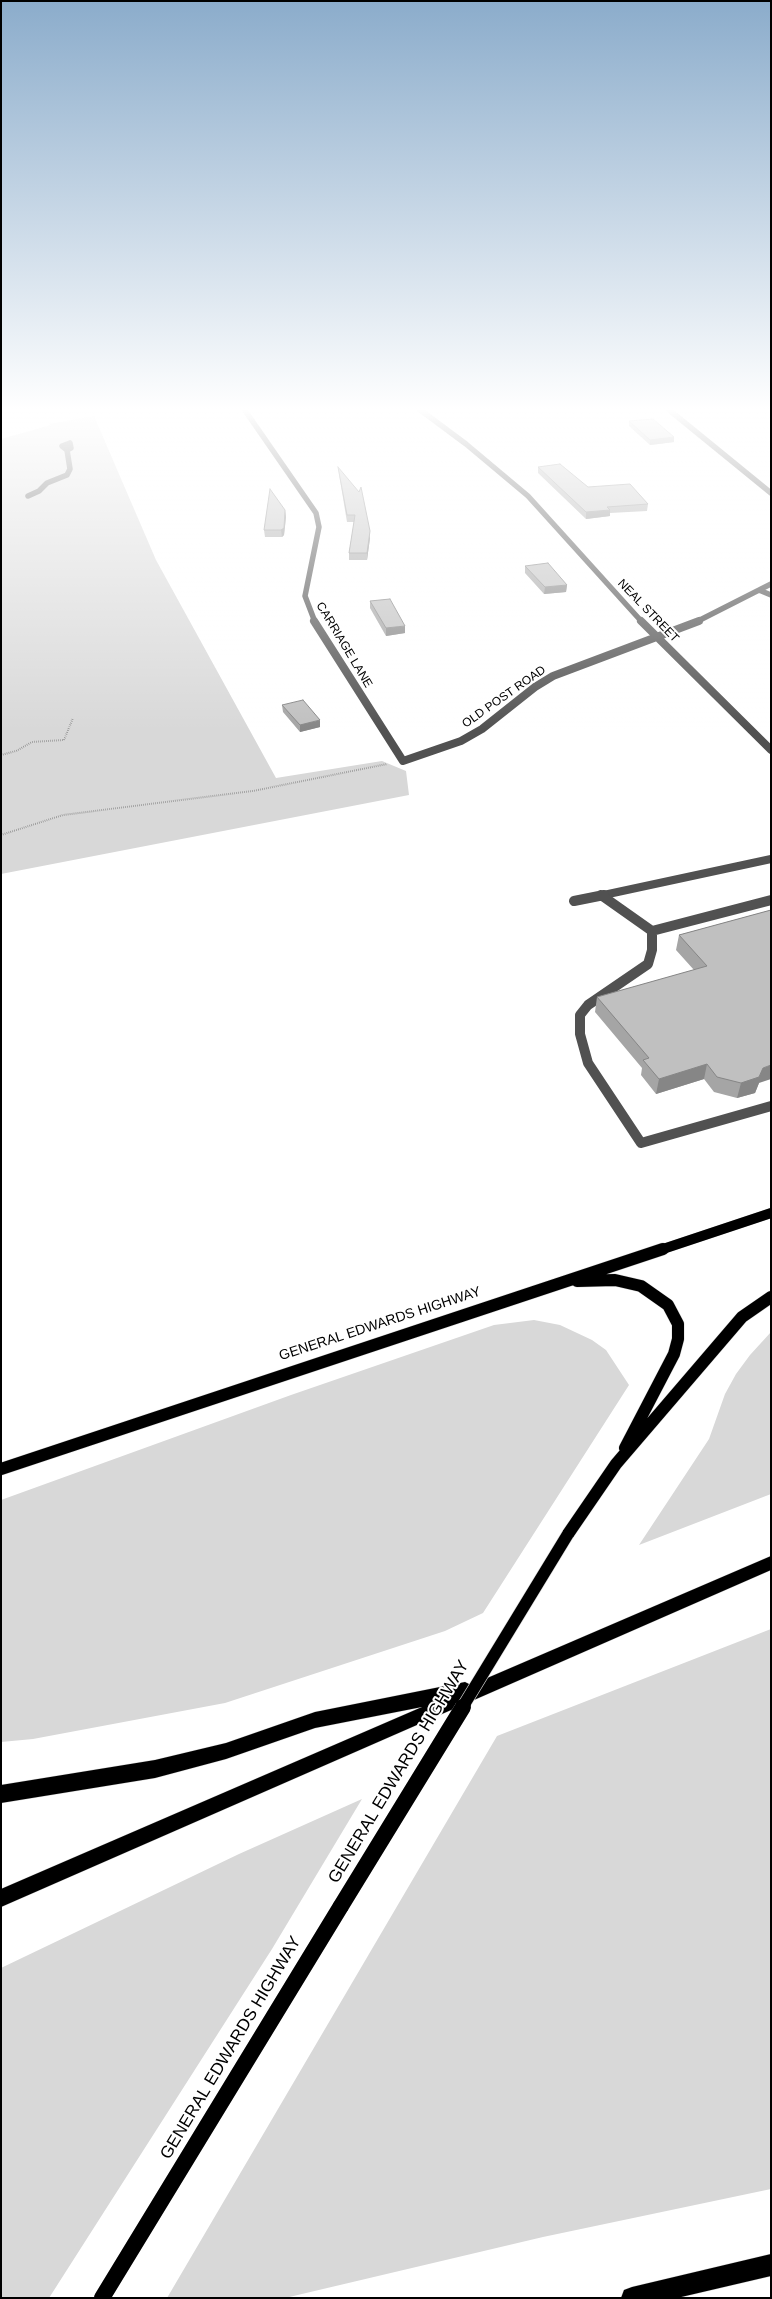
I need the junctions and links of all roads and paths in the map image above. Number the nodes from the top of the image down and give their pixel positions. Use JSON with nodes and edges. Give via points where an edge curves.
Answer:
{"nodes":[{"id":1,"x":317,"y":516,"type":"edge"},
{"id":2,"x":546,"y":516,"type":"edge"},
{"id":3,"x":771,"y":584,"type":"edge"},
{"id":4,"x":759,"y":590,"type":"junction"},
{"id":5,"x":771,"y":595,"type":"edge"},
{"id":6,"x":657,"y":638,"type":"junction"},
{"id":7,"x":73,"y":718,"type":"dead end"},
{"id":8,"x":771,"y":750,"type":"edge"},
{"id":9,"x":1,"y":755,"type":"edge"},
{"id":10,"x":403,"y":761,"type":"junction"},
{"id":11,"x":1,"y":835,"type":"edge"},
{"id":12,"x":771,"y":859,"type":"edge"},
{"id":13,"x":601,"y":895,"type":"junction"},
{"id":14,"x":771,"y":900,"type":"edge"},
{"id":15,"x":574,"y":901,"type":"dead end"},
{"id":16,"x":652,"y":931,"type":"junction"},
{"id":17,"x":771,"y":1106,"type":"edge"},
{"id":18,"x":771,"y":1213,"type":"edge"},
{"id":19,"x":555,"y":1284,"type":"junction"},
{"id":20,"x":771,"y":1297,"type":"edge"},
{"id":21,"x":616,"y":1464,"type":"junction"},
{"id":22,"x":1,"y":1469,"type":"edge"},
{"id":23,"x":771,"y":1563,"type":"edge"},
{"id":24,"x":488,"y":1686,"type":"junction"},
{"id":25,"x":1,"y":1794,"type":"edge"},
{"id":26,"x":1,"y":1898,"type":"edge"},
{"id":27,"x":771,"y":2265,"type":"edge"},
{"id":28,"x":102,"y":2298,"type":"edge"},
{"id":29,"x":632,"y":2298,"type":"edge"}],
"edges":[{"from":1,"to":10,"type":"street","name":"CARRIAGE LANE","via":[[319,527],[305,596],[312,617]]},
{"from":2,"to":6,"type":"street","name":"NEAL STREET"},
{"from":3,"to":4,"type":"street","name":"OLD POST ROAD"},
{"from":4,"to":5,"type":"street"},
{"from":4,"to":6,"type":"street","name":"OLD POST ROAD","via":[[703,619]]},
{"from":6,"to":8,"type":"street","name":"NEAL STREET"},
{"from":6,"to":10,"type":"street","name":"OLD POST ROAD","via":[[553,676],[461,741]]},
{"from":7,"to":9,"type":"path","via":[[64,740],[32,742],[16,751]]},
{"from":10,"to":11,"type":"path","via":[[253,791],[64,815]]},
{"from":12,"to":13,"type":"street"},
{"from":13,"to":15,"type":"street"},
{"from":13,"to":16,"type":"street"},
{"from":14,"to":16,"type":"street"},
{"from":16,"to":17,"type":"street","via":[[652,950],[648,964],[588,1005],[580,1015],[580,1034],[588,1063],[641,1143]]},
{"from":18,"to":19,"type":"main road","name":"GENERAL EDWARDS HIGHWAY"},
{"from":19,"to":21,"type":"main road","via":[[597,1280],[632,1283],[663,1300],[673,1311],[678,1324],[674,1354]]},
{"from":19,"to":22,"type":"main road","name":"GENERAL EDWARDS HIGHWAY"},
{"from":20,"to":21,"type":"main road","name":"GENERAL EDWARDS HIGHWAY","via":[[742,1316]]},
{"from":21,"to":28,"type":"main road","name":"GENERAL EDWARDS HIGHWAY","bridge":true,"via":[[568,1534]]},
{"from":23,"to":24,"type":"highway"},
{"from":24,"to":25,"type":"highway","via":[[315,1720],[226,1751],[155,1769]]},
{"from":24,"to":26,"type":"highway"},
{"from":27,"to":29,"type":"highway"}]}
